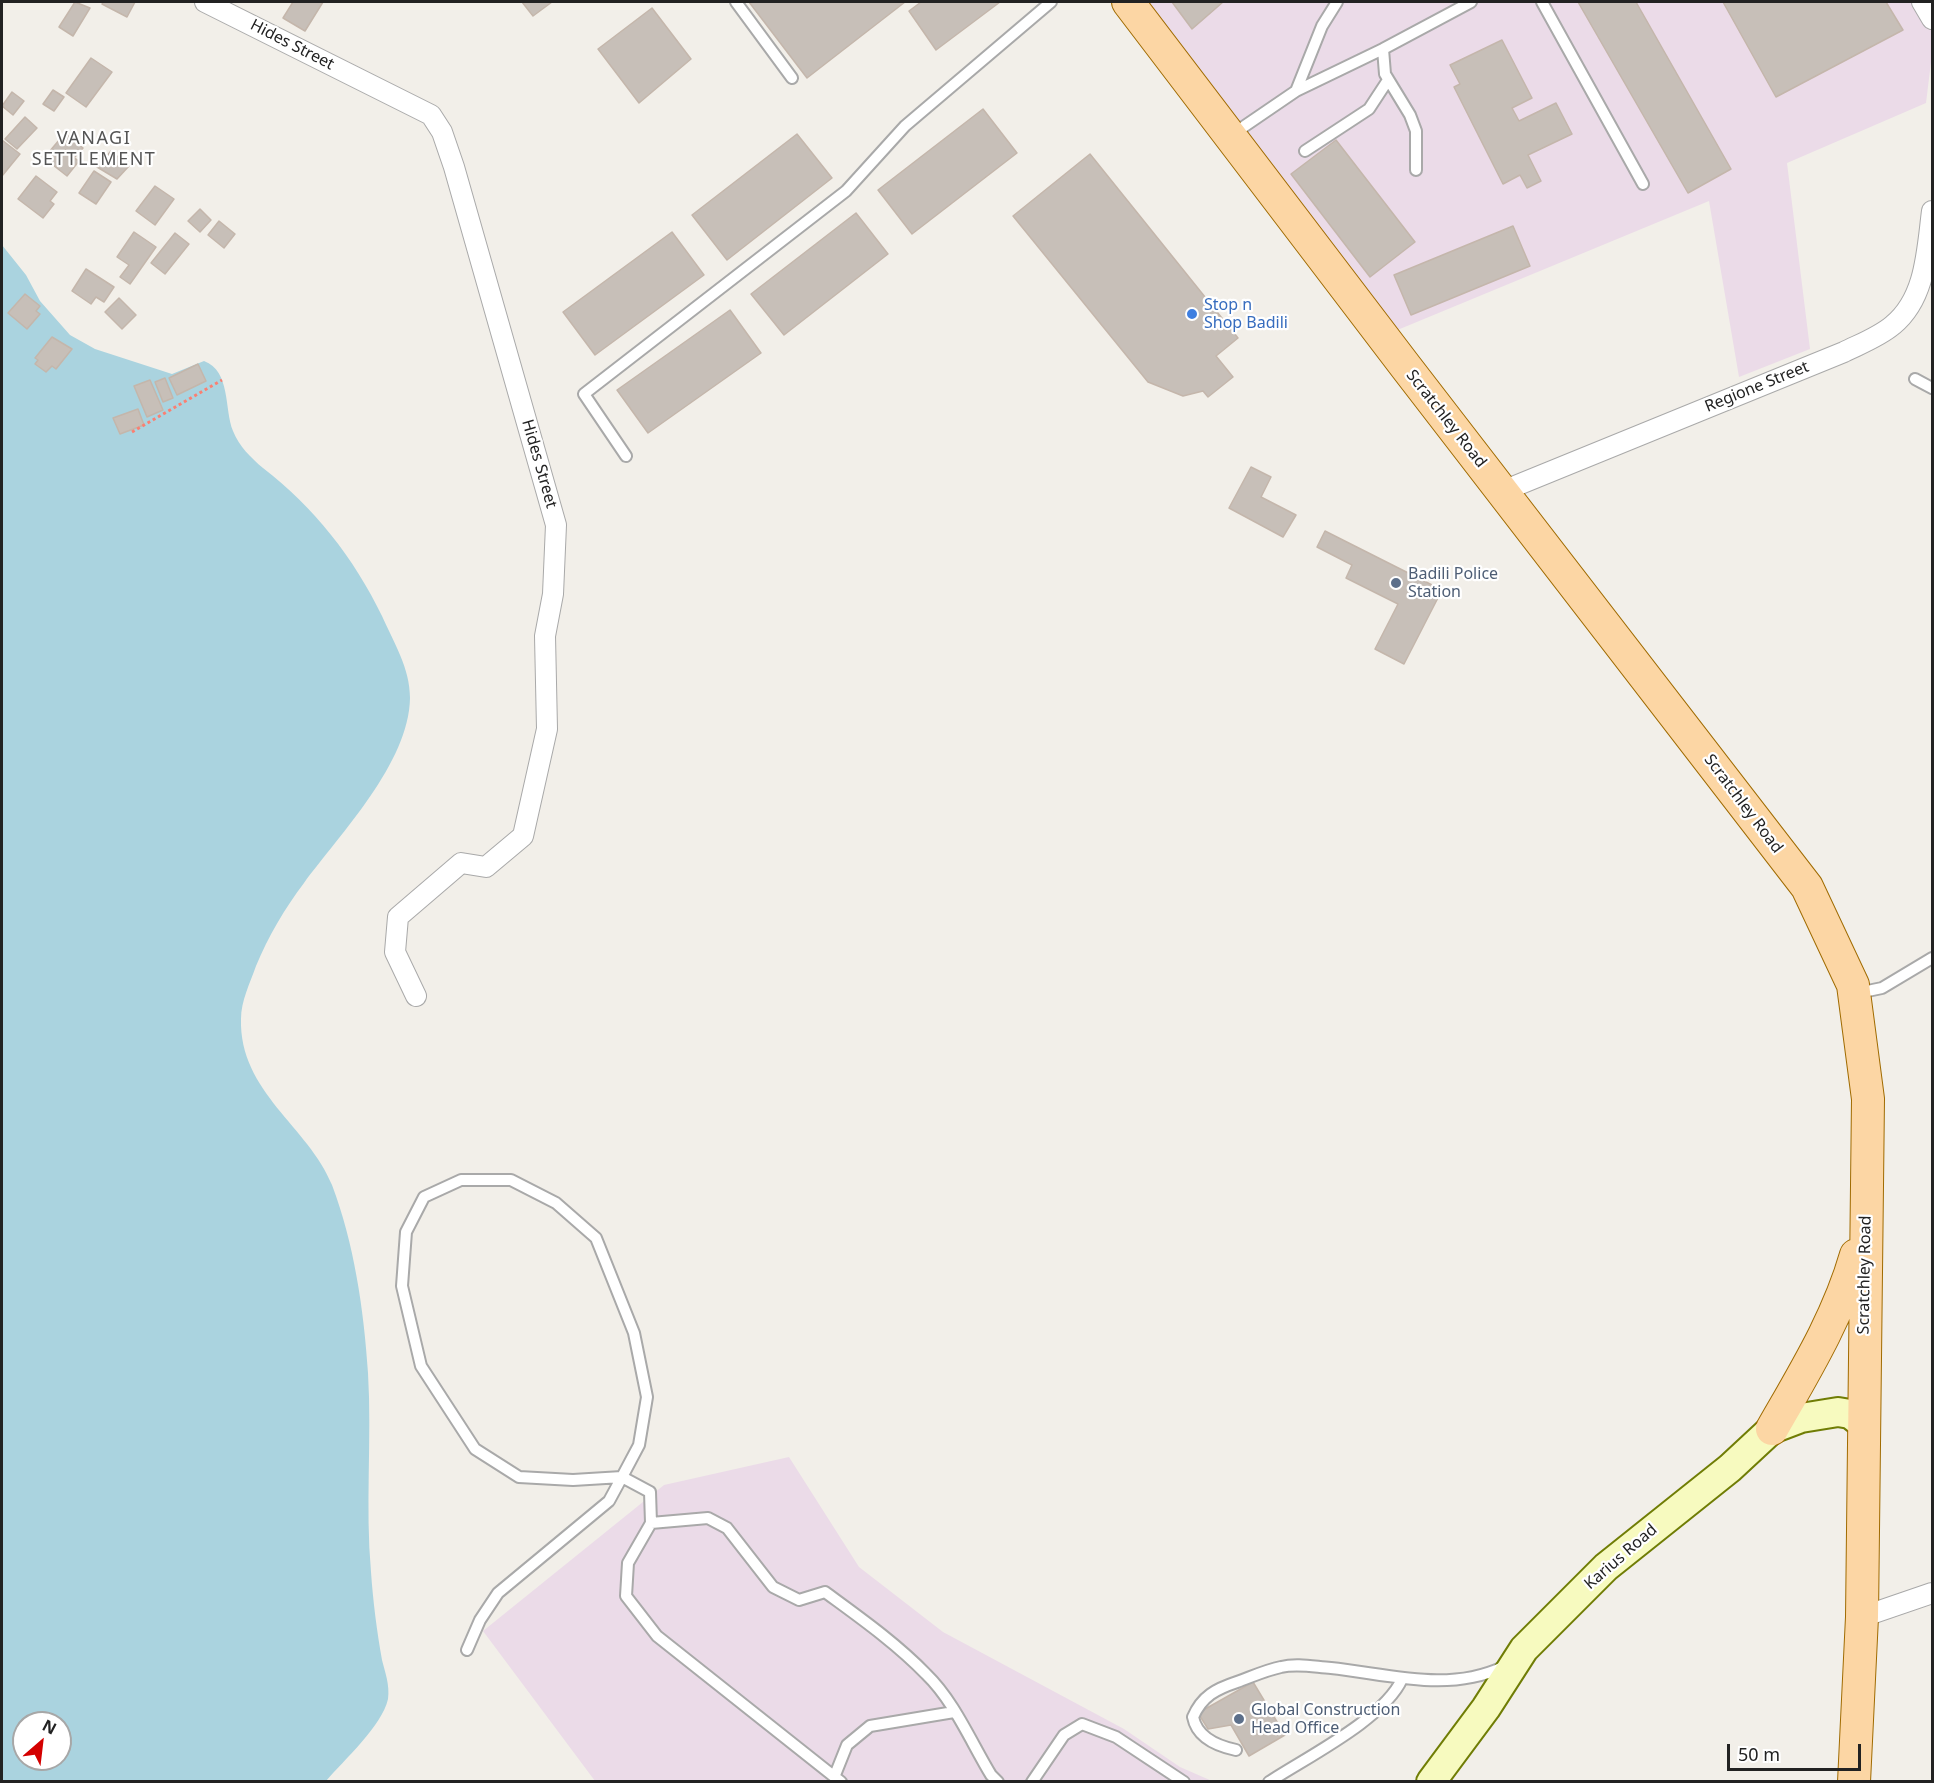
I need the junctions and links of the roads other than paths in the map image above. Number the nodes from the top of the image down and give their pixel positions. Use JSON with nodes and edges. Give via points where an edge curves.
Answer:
{"nodes":[{"id":1,"x":205,"y":2,"type":"edge"},
{"id":2,"x":736,"y":2,"type":"edge"},
{"id":3,"x":1051,"y":2,"type":"edge"},
{"id":4,"x":1128,"y":2,"type":"edge"},
{"id":5,"x":1337,"y":2,"type":"edge"},
{"id":6,"x":1472,"y":2,"type":"edge"},
{"id":7,"x":1542,"y":2,"type":"edge"},
{"id":8,"x":1922,"y":2,"type":"edge"},
{"id":9,"x":1932,"y":20,"type":"edge"},
{"id":10,"x":1383,"y":49,"type":"junction"},
{"id":11,"x":792,"y":78,"type":"dead end"},
{"id":12,"x":1388,"y":80,"type":"junction"},
{"id":13,"x":1296,"y":91,"type":"junction"},
{"id":14,"x":1230,"y":136,"type":"junction"},
{"id":15,"x":1305,"y":151,"type":"dead end"},
{"id":16,"x":1416,"y":170,"type":"dead end"},
{"id":17,"x":1643,"y":184,"type":"dead end"},
{"id":18,"x":1932,"y":211,"type":"edge"},
{"id":19,"x":1915,"y":380,"type":"dead end"},
{"id":20,"x":1932,"y":388,"type":"edge"},
{"id":21,"x":626,"y":456,"type":"dead end"},
{"id":22,"x":1503,"y":491,"type":"junction"},
{"id":23,"x":1932,"y":958,"type":"edge"},
{"id":24,"x":1854,"y":994,"type":"junction"},
{"id":25,"x":416,"y":996,"type":"dead end"},
{"id":26,"x":1866,"y":1221,"type":"junction"},
{"id":27,"x":1863,"y":1424,"type":"junction"},
{"id":28,"x":1772,"y":1429,"type":"junction"},
{"id":29,"x":622,"y":1477,"type":"junction"},
{"id":30,"x":651,"y":1523,"type":"junction"},
{"id":31,"x":1932,"y":1593,"type":"edge"},
{"id":32,"x":1862,"y":1617,"type":"junction"},
{"id":33,"x":1524,"y":1649,"type":"junction"},
{"id":34,"x":467,"y":1650,"type":"dead end"},
{"id":35,"x":1402,"y":1679,"type":"junction"},
{"id":36,"x":954,"y":1712,"type":"junction"},
{"id":37,"x":1236,"y":1750,"type":"dead end"},
{"id":38,"x":838,"y":1778,"type":"edge"},
{"id":39,"x":998,"y":1782,"type":"edge"},
{"id":40,"x":1032,"y":1782,"type":"edge"},
{"id":41,"x":1184,"y":1782,"type":"edge"},
{"id":42,"x":1269,"y":1782,"type":"edge"},
{"id":43,"x":1431,"y":1782,"type":"edge"},
{"id":44,"x":1854,"y":1782,"type":"edge"}],
"edges":[{"from":1,"to":25,"type":"street","name":"Hides Street","via":[[431,116],[442,132],[556,525],[553,594],[545,636],[547,729],[523,836],[486,867],[461,863],[398,917],[395,952]]},
{"from":2,"to":11,"type":"lane"},
{"from":3,"to":21,"type":"lane","via":[[905,126],[846,191],[584,394]]},
{"from":4,"to":14,"type":"main road","name":"Scratchley Road"},
{"from":5,"to":13,"type":"lane","via":[[1322,26]]},
{"from":6,"to":10,"type":"lane"},
{"from":7,"to":17,"type":"lane"},
{"from":8,"to":9,"type":"street"},
{"from":10,"to":12,"type":"lane"},
{"from":10,"to":13,"type":"lane"},
{"from":12,"to":15,"type":"lane","via":[[1369,109]]},
{"from":12,"to":16,"type":"lane","via":[[1416,131]]},
{"from":13,"to":14,"type":"lane"},
{"from":14,"to":22,"type":"main road","name":"Scratchley Road"},
{"from":18,"to":22,"type":"street","name":"Regione Street","via":[[1918,289],[1910,307],[1891,327],[1844,352]]},
{"from":19,"to":20,"type":"lane"},
{"from":22,"to":24,"type":"main road","name":"Scratchley Road","via":[[1807,887]]},
{"from":23,"to":24,"type":"lane","via":[[1882,988]]},
{"from":24,"to":26,"type":"main road","name":"Scratchley Road","via":[[1868,1098]]},
{"from":26,"to":27,"type":"main road","name":"Scratchley Road"},
{"from":26,"to":28,"type":"main road","via":[[1830,1326]]},
{"from":27,"to":28,"type":"street","name":"Karius Road","via":[[1850,1414],[1839,1412],[1801,1418]]},
{"from":27,"to":32,"type":"main road","name":"Scratchley Road"},
{"from":28,"to":33,"type":"street","name":"Karius Road","via":[[1731,1468],[1606,1567]]},
{"from":29,"to":29,"type":"lane","via":[[639,1445],[647,1397],[634,1333],[596,1238],[556,1203],[511,1180],[461,1180],[424,1197],[406,1232],[402,1286],[421,1366],[475,1449],[519,1477]]},
{"from":29,"to":30,"type":"lane","via":[[650,1492]]},
{"from":29,"to":34,"type":"lane","via":[[609,1501],[498,1593]]},
{"from":30,"to":36,"type":"lane","via":[[708,1518],[727,1528],[773,1587],[799,1600],[825,1592],[927,1674]]},
{"from":30,"to":38,"type":"lane","via":[[628,1563],[626,1596],[657,1636]]},
{"from":31,"to":32,"type":"street"},
{"from":32,"to":44,"type":"main road","name":"Scratchley Road"},
{"from":33,"to":35,"type":"lane","via":[[1508,1665],[1471,1677],[1439,1681]]},
{"from":33,"to":43,"type":"street","name":"Karius Road"},
{"from":35,"to":37,"type":"lane","via":[[1281,1666],[1221,1687],[1201,1701],[1194,1724],[1219,1746]]},
{"from":35,"to":42,"type":"lane","via":[[1389,1700],[1367,1718]]},
{"from":36,"to":38,"type":"lane","via":[[870,1726],[847,1745]]},
{"from":36,"to":39,"type":"lane"},
{"from":40,"to":41,"type":"lane","via":[[1064,1735],[1082,1724],[1116,1737]]}]}
